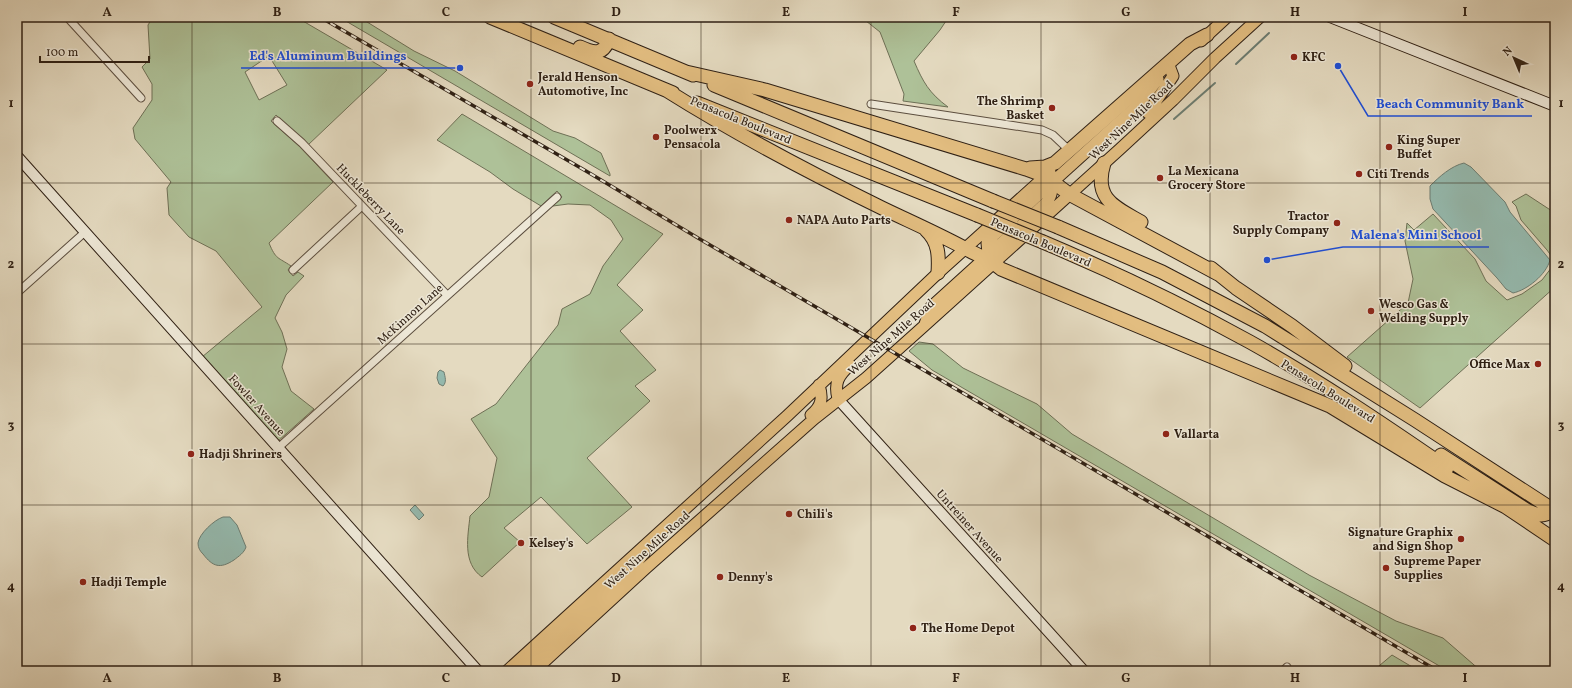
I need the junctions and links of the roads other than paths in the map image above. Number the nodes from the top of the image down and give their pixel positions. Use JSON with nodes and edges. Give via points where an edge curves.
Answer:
{"nodes":[{"id":1,"x":67,"y":17,"type":"edge"},
{"id":2,"x":490,"y":17,"type":"edge"},
{"id":3,"x":554,"y":17,"type":"edge"},
{"id":4,"x":1227,"y":17,"type":"edge"},
{"id":5,"x":1250,"y":17,"type":"edge"},
{"id":6,"x":1260,"y":17,"type":"edge"},
{"id":7,"x":1330,"y":17,"type":"edge"},
{"id":8,"x":520,"y":29,"type":"junction"},
{"id":9,"x":1208,"y":35,"type":"junction"},
{"id":10,"x":609,"y":39,"type":"junction"},
{"id":11,"x":1170,"y":68,"type":"junction"},
{"id":12,"x":686,"y":72,"type":"junction"},
{"id":13,"x":1158,"y":79,"type":"junction"},
{"id":14,"x":666,"y":90,"type":"junction"},
{"id":15,"x":140,"y":98,"type":"dead end"},
{"id":16,"x":871,"y":104,"type":"dead end"},
{"id":17,"x":1555,"y":106,"type":"edge"},
{"id":18,"x":1148,"y":113,"type":"junction"},
{"id":19,"x":277,"y":121,"type":"dead end"},
{"id":20,"x":1120,"y":149,"type":"junction"},
{"id":21,"x":1071,"y":152,"type":"junction"},
{"id":22,"x":17,"y":156,"type":"edge"},
{"id":23,"x":1104,"y":163,"type":"junction"},
{"id":24,"x":1026,"y":169,"type":"junction"},
{"id":25,"x":1049,"y":180,"type":"junction"},
{"id":26,"x":1069,"y":194,"type":"junction"},
{"id":27,"x":557,"y":197,"type":"dead end"},
{"id":28,"x":362,"y":206,"type":"junction"},
{"id":29,"x":922,"y":226,"type":"junction"},
{"id":30,"x":85,"y":232,"type":"junction"},
{"id":31,"x":965,"y":248,"type":"junction"},
{"id":32,"x":989,"y":259,"type":"junction"},
{"id":33,"x":293,"y":270,"type":"dead end"},
{"id":34,"x":938,"y":273,"type":"junction"},
{"id":35,"x":1218,"y":274,"type":"junction"},
{"id":36,"x":17,"y":293,"type":"edge"},
{"id":37,"x":447,"y":295,"type":"junction"},
{"id":38,"x":864,"y":344,"type":"junction"},
{"id":39,"x":819,"y":385,"type":"junction"},
{"id":40,"x":838,"y":399,"type":"junction"},
{"id":41,"x":1415,"y":420,"type":"junction"},
{"id":42,"x":278,"y":448,"type":"junction"},
{"id":43,"x":1420,"y":449,"type":"junction"},
{"id":44,"x":766,"y":462,"type":"junction"},
{"id":45,"x":1506,"y":507,"type":"junction"},
{"id":46,"x":1554,"y":511,"type":"edge"},
{"id":47,"x":660,"y":532,"type":"junction"},
{"id":48,"x":1555,"y":540,"type":"edge"},
{"id":49,"x":478,"y":671,"type":"edge"},
{"id":50,"x":507,"y":671,"type":"edge"},
{"id":51,"x":522,"y":671,"type":"edge"},
{"id":52,"x":534,"y":671,"type":"edge"},
{"id":53,"x":1084,"y":671,"type":"edge"}],
"edges":[{"from":1,"to":15,"type":"street"},
{"from":2,"to":8,"type":"highway","name":"Pensacola Boulevard"},
{"from":3,"to":10,"type":"highway","name":"Pensacola Boulevard"},
{"from":4,"to":9,"type":"main road","name":"West Nine Mile Road"},
{"from":5,"to":18,"type":"main road"},
{"from":6,"to":20,"type":"main road","name":"West Nine Mile Road"},
{"from":7,"to":17,"type":"street"},
{"from":8,"to":10,"type":"highway","via":[[545,32],[594,52],[606,48]]},
{"from":8,"to":14,"type":"highway","name":"Pensacola Boulevard"},
{"from":9,"to":11,"type":"main road","name":"West Nine Mile Road"},
{"from":9,"to":21,"type":"highway","via":[[1190,44]]},
{"from":10,"to":12,"type":"highway","name":"Pensacola Boulevard"},
{"from":11,"to":13,"type":"main road","name":"West Nine Mile Road"},
{"from":11,"to":18,"type":"main road","via":[[1172,76]]},
{"from":12,"to":24,"type":"highway","via":[[765,90]]},
{"from":12,"to":41,"type":"highway","name":"Pensacola Boulevard","bridge":true,"via":[[1162,272],[1224,303],[1305,350]]},
{"from":13,"to":21,"type":"main road","name":"West Nine Mile Road"},
{"from":13,"to":25,"type":"main road","via":[[1140,103]]},
{"from":14,"to":29,"type":"highway","via":[[713,120],[819,177]]},
{"from":14,"to":43,"type":"highway","name":"Pensacola Boulevard","bridge":true,"via":[[1043,242],[1141,285],[1296,369]]},
{"from":16,"to":21,"type":"street","via":[[1042,130],[1053,135]]},
{"from":18,"to":20,"type":"main road","via":[[1126,133]]},
{"from":19,"to":28,"type":"street","name":"Huckleberry Lane","via":[[302,143]]},
{"from":20,"to":23,"type":"main road","name":"West Nine Mile Road"},
{"from":21,"to":24,"type":"highway","via":[[1045,167]]},
{"from":21,"to":25,"type":"main road","name":"West Nine Mile Road"},
{"from":22,"to":30,"type":"street","name":"Fowler Avenue"},
{"from":23,"to":26,"type":"main road","name":"West Nine Mile Road"},
{"from":23,"to":35,"type":"highway","via":[[1101,187],[1112,206],[1190,250]]},
{"from":24,"to":25,"type":"highway"},
{"from":25,"to":26,"type":"highway"},
{"from":25,"to":31,"type":"main road","name":"West Nine Mile Road"},
{"from":25,"to":32,"type":"main road","via":[[1052,194],[1047,202]]},
{"from":26,"to":32,"type":"main road","name":"West Nine Mile Road"},
{"from":26,"to":35,"type":"highway"},
{"from":27,"to":37,"type":"street","name":"McKinnon Lane"},
{"from":28,"to":33,"type":"street"},
{"from":28,"to":37,"type":"street","name":"Huckleberry Lane"},
{"from":29,"to":31,"type":"highway"},
{"from":29,"to":34,"type":"highway","via":[[933,236],[939,257]]},
{"from":30,"to":36,"type":"street"},
{"from":30,"to":42,"type":"street","name":"Fowler Avenue"},
{"from":31,"to":32,"type":"highway"},
{"from":31,"to":34,"type":"main road","name":"West Nine Mile Road"},
{"from":32,"to":40,"type":"main road","name":"West Nine Mile Road","via":[[931,307],[924,326],[866,378]]},
{"from":32,"to":45,"type":"highway","via":[[1001,269],[1330,406],[1445,476]]},
{"from":34,"to":38,"type":"main road","name":"West Nine Mile Road"},
{"from":35,"to":41,"type":"highway","via":[[1292,326]]},
{"from":37,"to":42,"type":"street","name":"McKinnon Lane"},
{"from":38,"to":39,"type":"main road","name":"West Nine Mile Road"},
{"from":38,"to":40,"type":"main road","via":[[860,354],[837,382]]},
{"from":39,"to":44,"type":"main road","via":[[822,395],[819,407],[770,450]]},
{"from":39,"to":47,"type":"main road","name":"West Nine Mile Road"},
{"from":40,"to":44,"type":"main road","name":"West Nine Mile Road"},
{"from":40,"to":53,"type":"street","name":"Untreiner Avenue"},
{"from":41,"to":46,"type":"highway","name":"Pensacola Boulevard"},
{"from":42,"to":49,"type":"street","name":"Fowler Avenue"},
{"from":43,"to":45,"type":"highway","name":"Pensacola Boulevard"},
{"from":43,"to":46,"type":"highway","via":[[1444,456],[1528,511],[1539,515]]},
{"from":44,"to":52,"type":"main road","name":"West Nine Mile Road"},
{"from":45,"to":48,"type":"highway","name":"Pensacola Boulevard"},
{"from":47,"to":50,"type":"main road","name":"West Nine Mile Road"},
{"from":47,"to":51,"type":"main road","via":[[628,574]]}]}
